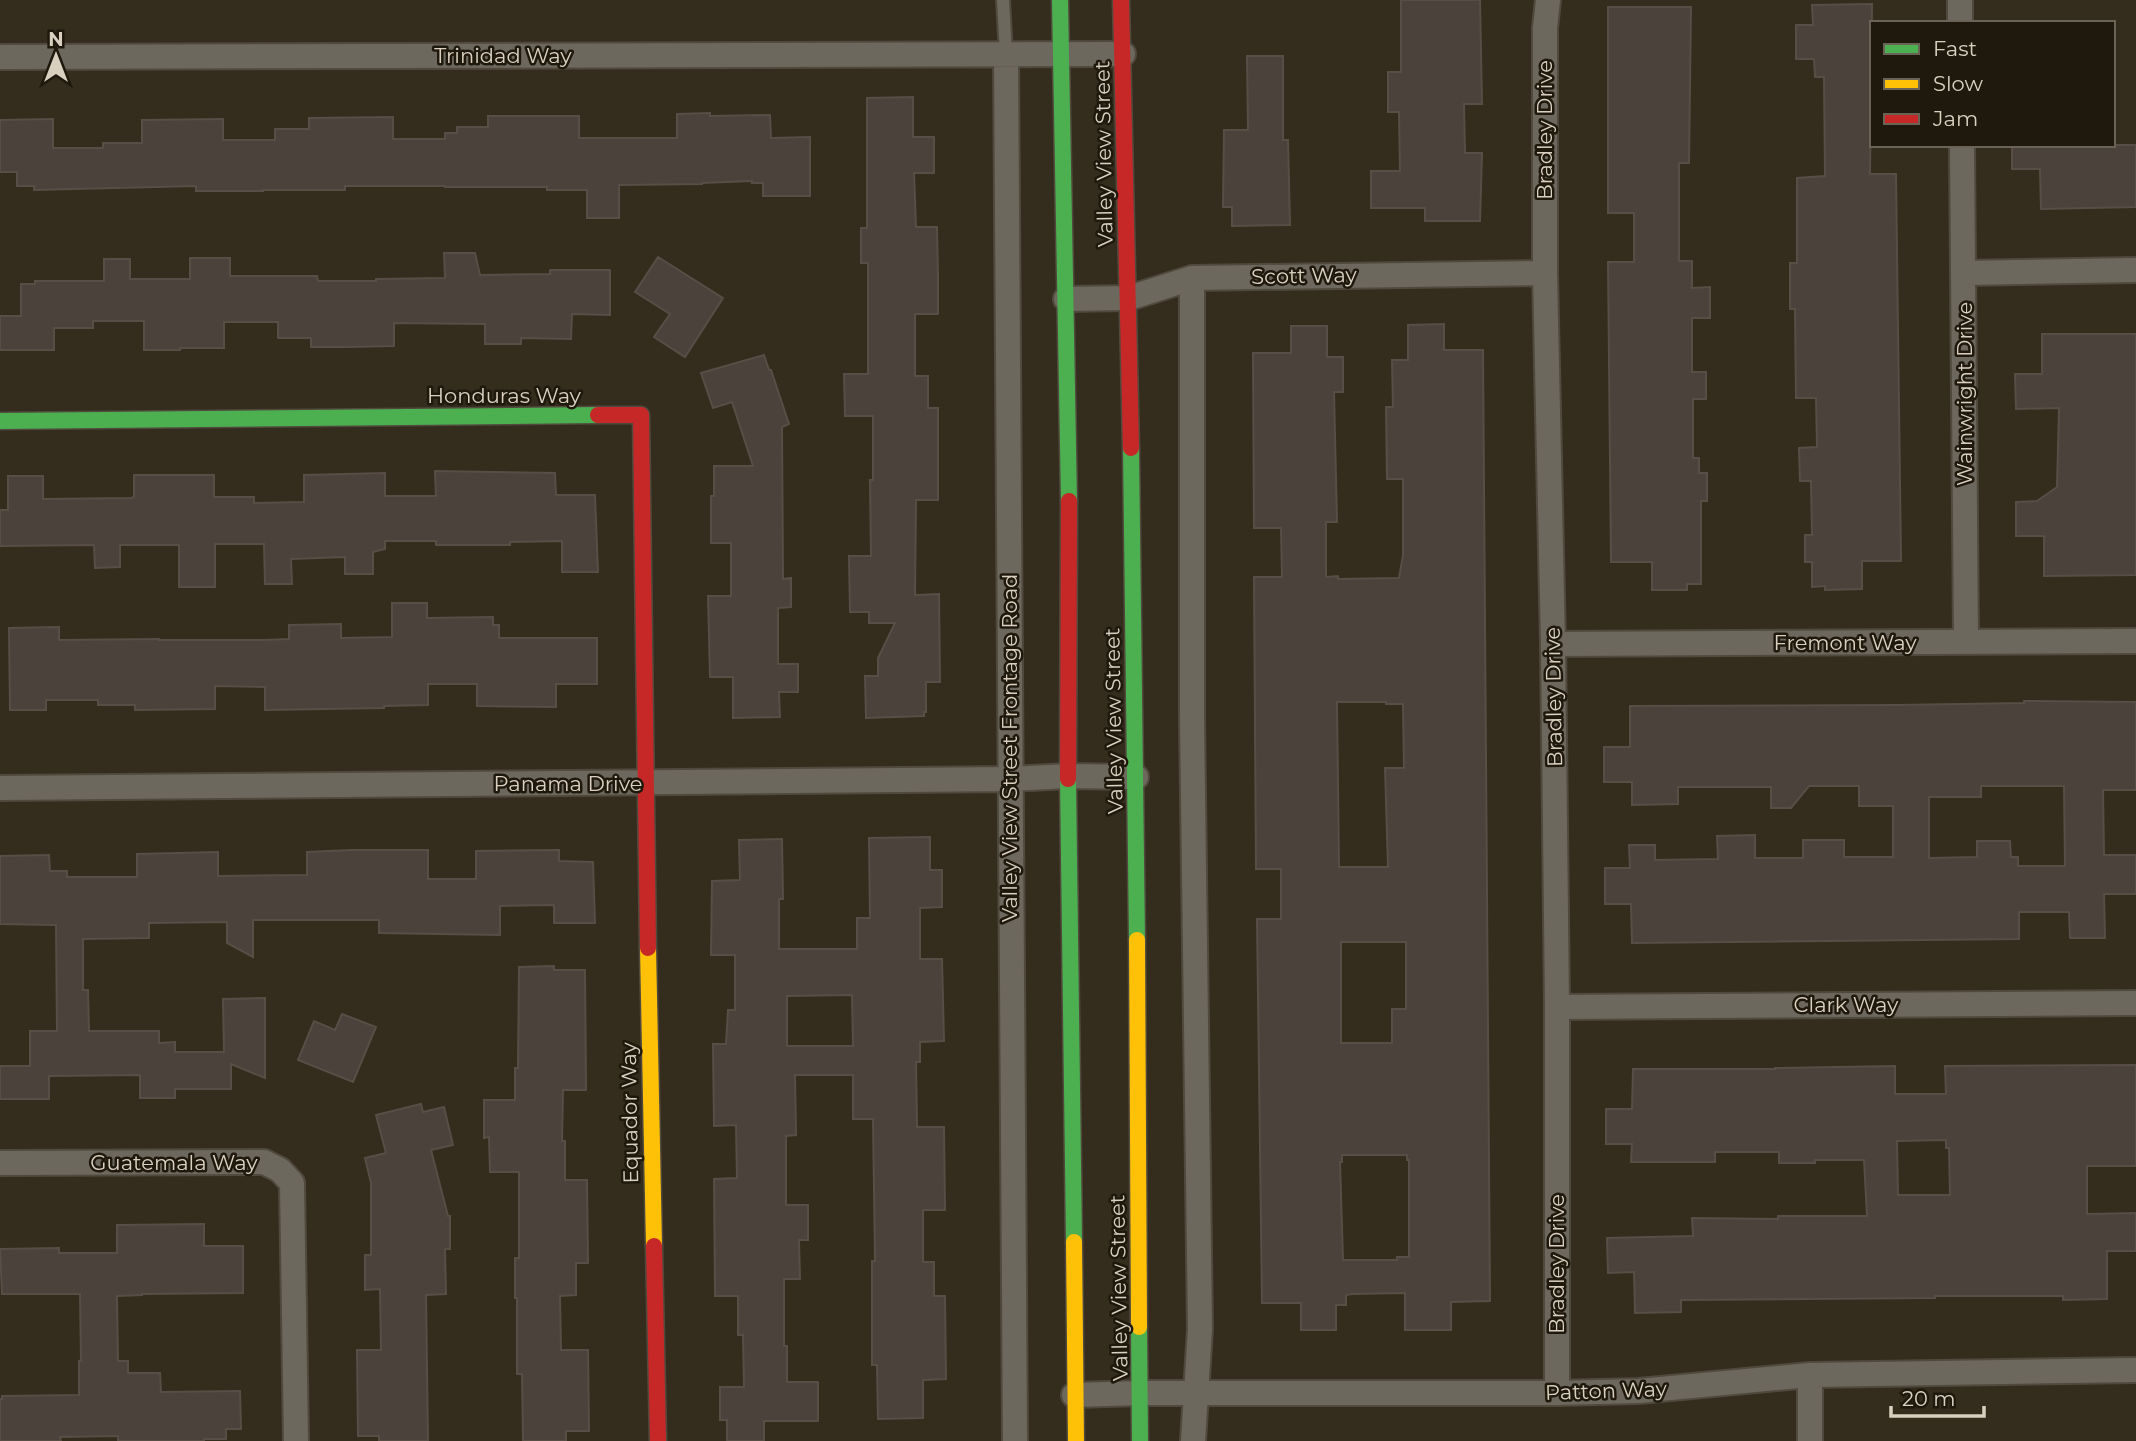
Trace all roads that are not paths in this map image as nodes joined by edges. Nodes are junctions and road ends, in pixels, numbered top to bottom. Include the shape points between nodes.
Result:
1 (1003, 0) edge
2 (1060, 0) edge
3 (1121, 0) edge
4 (1548, 0) edge
5 (1960, 0) edge
6 (1960, 21) edge
7 (1061, 53) junction
8 (1006, 54) junction
9 (1123, 54) junction
10 (0, 57) edge
11 (1962, 147) edge
12 (2136, 271) edge
13 (1545, 272) junction
14 (1964, 272) junction
15 (1192, 278) junction
16 (1129, 298) junction
17 (1066, 299) junction
18 (0, 421) edge
19 (2136, 641) edge
20 (1966, 642) junction
21 (1553, 644) junction
22 (1068, 776) junction
23 (1136, 777) junction
24 (1010, 779) junction
25 (645, 783) junction
26 (0, 788) edge
27 (2136, 1003) edge
28 (1557, 1007) junction
29 (0, 1163) edge
30 (2136, 1370) edge
31 (1810, 1375) junction
32 (1141, 1393) junction
33 (1197, 1393) junction
34 (1557, 1393) junction
35 (1074, 1395) junction
36 (296, 1441) edge
37 (657, 1441) edge
38 (1015, 1441) edge
39 (1076, 1441) edge
40 (1140, 1441) edge
41 (1193, 1441) edge
42 (1810, 1441) edge

1 - 8 lane
2 - 7 main road, Valley View Street
3 - 9 main road, Valley View Street
4 - 13 street, Bradley Drive
5 - 6 street
7 - 8 street, Trinidad Way
7 - 9 street, Trinidad Way
7 - 17 main road, Valley View Street
8 - 10 street, Trinidad Way
8 - 24 street, Valley View Street Frontage Road
9 - 16 main road, Valley View Street
11 - 14 street, Wainwright Drive
12 - 14 street
13 - 15 street, Scott Way
13 - 21 street, Bradley Drive
14 - 20 street, Wainwright Drive
15 - 16 street, Scott Way
15 - 33 street
16 - 17 street, Scott Way
16 - 23 main road, Valley View Street
17 - 22 main road, Valley View Street
18 - 25 main road, Honduras Way via 641,415
19 - 20 street, Fremont Way
20 - 21 street, Fremont Way
21 - 28 street, Bradley Drive
22 - 23 street, Panama Drive
22 - 24 street, Panama Drive
22 - 35 main road, Valley View Street
23 - 32 main road, Valley View Street
24 - 25 street, Panama Drive
24 - 38 street, Valley View Street Frontage Road
25 - 26 street, Panama Drive
25 - 37 main road, Equador Way
27 - 28 street, Clark Way
28 - 34 street, Bradley Drive
29 - 36 street, Guatemala Way via 264,1162 280,1170 292,1183
30 - 31 street, Patton Way
31 - 34 street, Patton Way via 1639,1391
31 - 42 street
32 - 33 street, Patton Way
32 - 35 street, Patton Way
32 - 40 main road, Valley View Street
33 - 34 street, Patton Way
33 - 41 street
35 - 39 main road, Valley View Street

